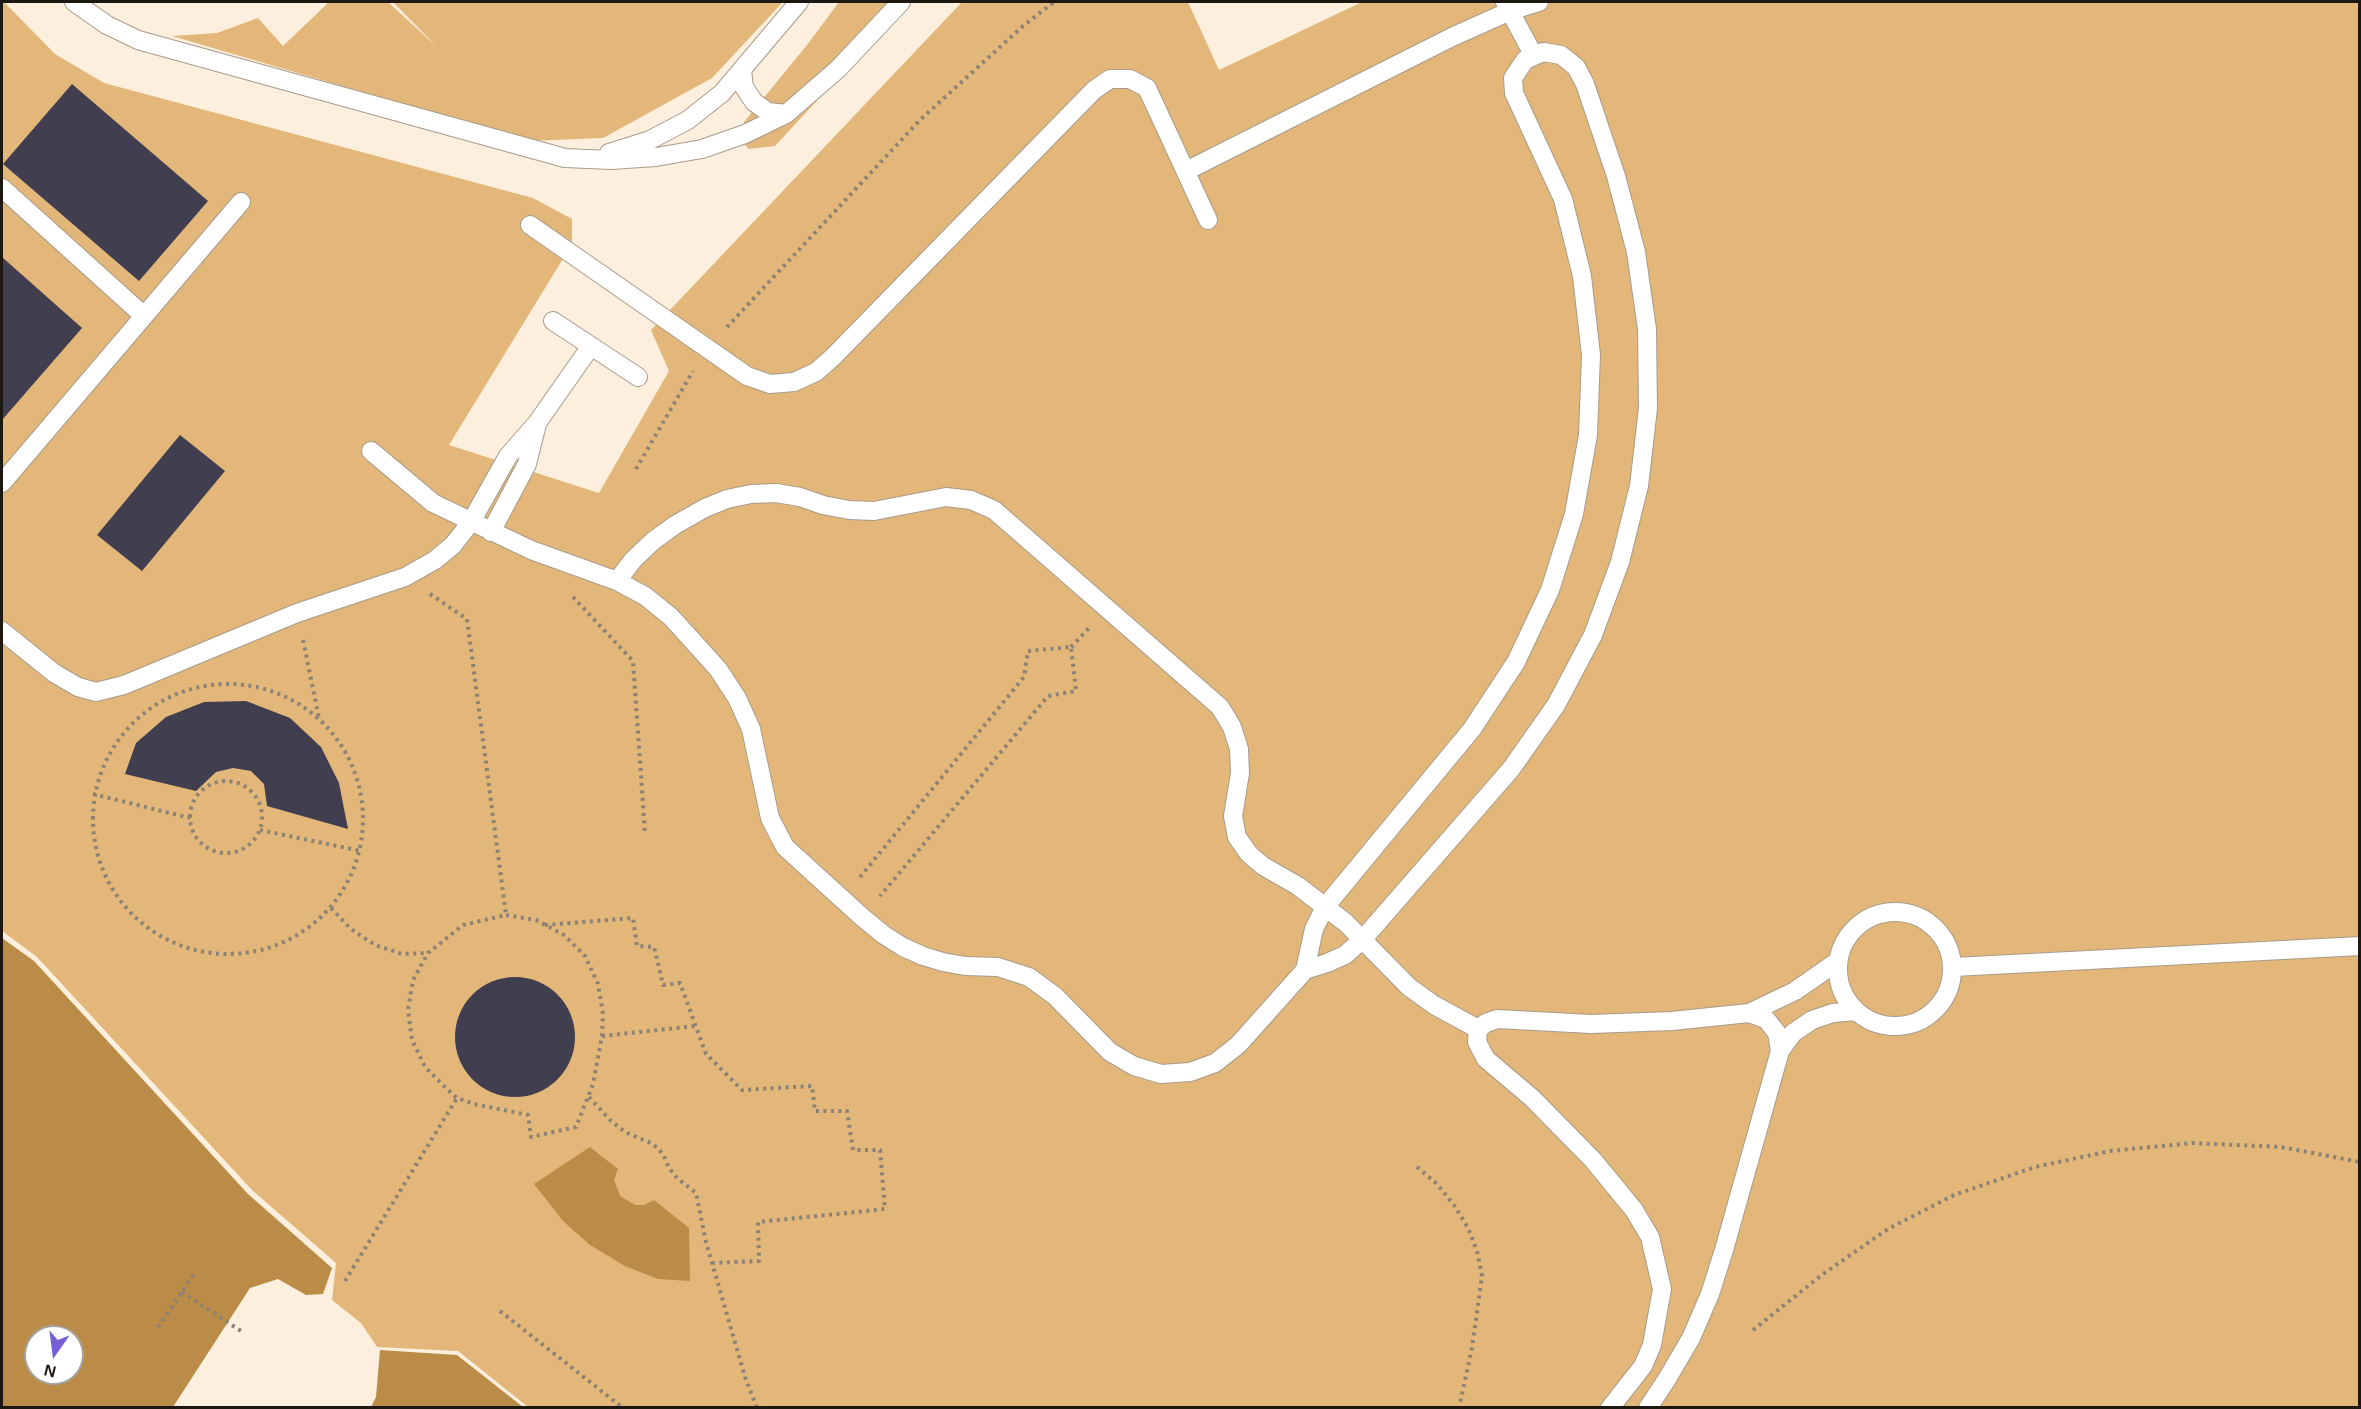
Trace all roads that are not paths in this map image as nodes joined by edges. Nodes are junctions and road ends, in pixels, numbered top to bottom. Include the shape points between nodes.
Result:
1 (74, 2) edge
2 (799, 2) edge
3 (901, 2) edge
4 (1539, 2) edge
5 (1507, 6) edge
6 (1534, 56) junction
7 (742, 70) junction
8 (786, 114) junction
9 (565, 158) junction
10 (1186, 171) junction
11 (2, 188) edge
12 (241, 202) dead end
13 (1209, 220) dead end
14 (530, 225) dead end
15 (144, 316) junction
16 (553, 321) dead end
17 (591, 346) junction
18 (638, 377) dead end
19 (537, 423) junction
20 (372, 451) dead end
21 (2, 483) edge
22 (471, 522) junction
23 (490, 532) junction
24 (617, 581) junction
25 (2, 631) edge
26 (1325, 907) junction
27 (1362, 939) junction
28 (2360, 946) edge
29 (1838, 961) junction
30 (1953, 967) junction
31 (1305, 970) junction
32 (1856, 1011) junction
33 (1749, 1013) junction
34 (1478, 1029) junction
35 (1780, 1051) junction
36 (1610, 1407) edge
37 (1648, 1407) edge

1 - 9 lane via 138,40
2 - 7 lane
3 - 8 lane via 838,69
4 - 5 lane
5 - 6 lane
5 - 10 lane via 1452,38
6 - 26 lane via 1525,60 1513,78 1514,93 1563,198 1582,276 1590,355 1588,435 1574,514 1550,590 1516,662 1472,729
6 - 27 lane via 1543,52 1562,55 1576,67 1585,84 1636,252 1647,330 1647,408 1639,486 1620,562 1593,635 1556,705 1511,770
7 - 8 lane via 744,87 754,102 768,112
7 - 9 lane via 722,93 688,120 650,140 609,153
8 - 9 lane via 702,149 611,160
10 - 13 lane
10 - 14 lane via 1147,88 1130,79 1110,79 1094,90 816,372 794,382 770,384 747,376
11 - 15 lane
12 - 15 lane
15 - 21 lane
16 - 17 lane
17 - 18 lane
17 - 19 lane
19 - 22 lane via 508,456
19 - 23 lane via 527,464
20 - 22 lane via 434,503
22 - 23 lane
22 - 25 lane via 435,560 405,577 297,613 124,685 96,692 54,673
23 - 24 lane
24 - 26 lane via 633,560 675,525 712,505 752,494 800,497 823,505 873,511 946,497 971,500 994,510 1220,707 1239,749 1240,773 1233,816 1237,837 1263,866
24 - 31 lane via 645,596 671,617 718,669 751,729 777,834 791,854 884,935 923,956 965,966 998,967 1029,977 1055,996 1110,1052 1134,1066 1161,1074 1190,1072 1215,1063 1238,1045
26 - 27 lane
26 - 31 lane via 1314,929
27 - 31 lane via 1345,955
27 - 34 lane via 1409,987
28 - 30 lane
29 - 30 lane via 1846,938 1862,921 1885,912 1910,913 1932,924 1947,943
29 - 32 lane via 1841,988
29 - 33 lane via 1795,991
30 - 32 lane via 1949,989 1937,1008 1919,1021 1897,1026 1875,1023
32 - 35 lane via 1812,1020 1793,1033
33 - 34 lane via 1672,1022 1591,1024 1497,1019
33 - 35 lane via 1766,1019 1772,1026
34 - 36 lane via 1477,1042 1486,1059 1532,1098 1593,1160 1634,1210 1650,1237 1662,1289 1652,1346 1643,1366
35 - 37 lane via 1710,1294 1690,1338

